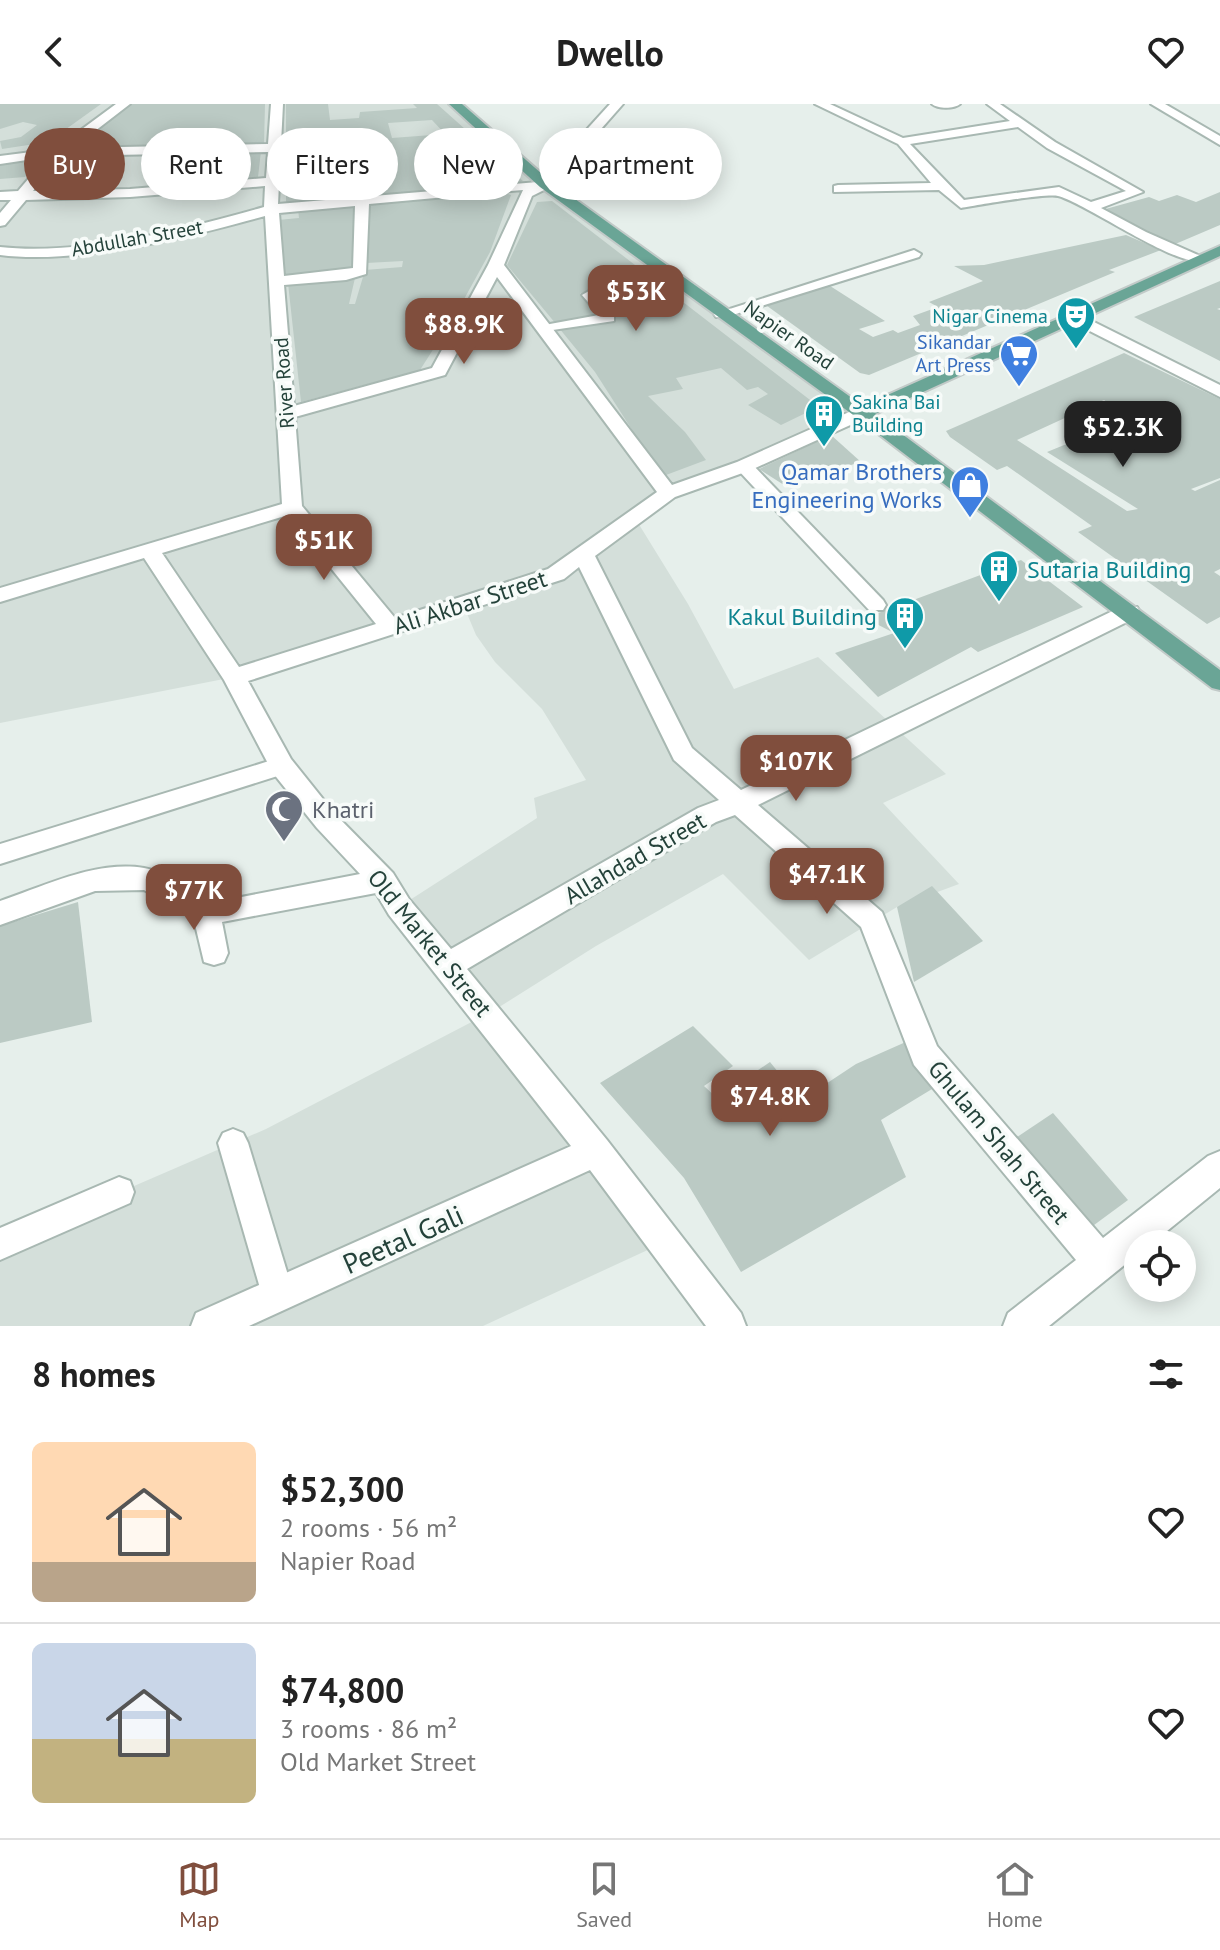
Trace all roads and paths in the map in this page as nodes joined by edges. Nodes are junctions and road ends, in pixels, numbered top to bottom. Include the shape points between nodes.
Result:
1 (124, 104) edge
2 (277, 104) edge
3 (455, 104) edge
4 (617, 104) edge
5 (821, 104) edge
6 (938, 104) edge
7 (954, 104) edge
8 (993, 104) edge
9 (1157, 104) edge
10 (1020, 123) junction
11 (92, 128) edge
12 (275, 128) edge
13 (595, 128) edge
14 (1220, 141) edge
15 (902, 142) junction
16 (267, 148) edge
17 (125, 151) edge
18 (24, 157) edge
19 (0, 160) edge
20 (539, 179) edge
21 (267, 182) edge
22 (539, 185) edge
23 (942, 186) junction
24 (539, 187) edge
25 (838, 189) dead end
26 (125, 193) edge
27 (0, 196) edge
28 (24, 196) joint
29 (272, 200) edge
30 (567, 200) edge
31 (362, 201) junction
32 (1090, 207) junction
33 (272, 209) junction
34 (0, 222) edge
35 (1220, 250) edge
36 (0, 251) edge
37 (914, 254) dead end
38 (1200, 259) junction
39 (496, 265) junction
40 (276, 281) junction
41 (589, 295) dead end
42 (721, 314) junction
43 (1074, 317) junction
44 (544, 329) junction
45 (1220, 392) edge
46 (862, 413) junction
47 (286, 414) junction
48 (744, 466) junction
49 (668, 493) junction
50 (292, 507) junction
51 (149, 550) junction
52 (584, 555) junction
53 (0, 595) edge
54 (876, 605) dead end
55 (1129, 612) junction
56 (391, 628) junction
57 (234, 677) junction
58 (1220, 682) edge
59 (282, 766) junction
60 (737, 804) junction
61 (0, 854) edge
62 (383, 881) junction
63 (206, 910) junction
64 (0, 913) edge
65 (214, 953) dead end
66 (449, 965) junction
67 (233, 1143) dead end
68 (596, 1151) junction
69 (1220, 1167) edge
70 (119, 1192) dead end
71 (0, 1244) edge
72 (1101, 1262) junction
73 (278, 1295) junction
74 (209, 1326) edge
75 (728, 1326) edge
76 (1021, 1326) edge

1 - 11 street
2 - 12 street, River Road
3 - 20 main road, Napier Road
4 - 13 street
5 - 15 lane
6 - 7 lane
8 - 10 lane
9 - 14 lane
10 - 15 lane
10 - 32 lane via 1137,192
15 - 23 lane
16 - 17 street
18 - 19 street
21 - 26 street
22 - 31 street, Abdullah Street
23 - 25 lane
23 - 32 lane via 961,204 1059,191
24 - 39 street via 526,194
27 - 28 street
28 - 34 street
29 - 33 street, River Road
30 - 42 main road, Napier Road
31 - 33 street, Abdullah Street
31 - 40 street via 361,271
32 - 38 lane
33 - 36 street, Abdullah Street via 83,250
33 - 40 street, River Road
35 - 38 main road
37 - 42 lane
38 - 43 main road
39 - 44 street
39 - 47 street via 439,371
40 - 47 street, River Road
41 - 44 lane via 609,318
42 - 46 main road, Napier Road
43 - 45 street
43 - 46 main road
44 - 49 street
46 - 48 street, Ali Akbar Street
46 - 55 main road, Napier Road
47 - 50 street, River Road
48 - 49 street, Ali Akbar Street
48 - 54 lane
49 - 52 street, Ali Akbar Street
50 - 51 street
50 - 56 street
51 - 53 street
51 - 57 street, Old Market Street
52 - 56 street, Ali Akbar Street via 556,574
52 - 60 street, Ghulam Shah Street via 683,754
55 - 58 main road, Napier Road
55 - 60 street, Allahdad Street
56 - 57 street, Ali Akbar Street
57 - 59 street, Old Market Street
59 - 61 lane
59 - 62 street, Old Market Street
60 - 66 street, Allahdad Street via 707,815
60 - 72 street, Ghulam Shah Street via 872,920 925,1055
62 - 63 street via 231,911
62 - 66 street, Old Market Street
63 - 64 street via 144,879 95,880
63 - 65 street
66 - 68 street, Old Market Street
67 - 73 lane
68 - 73 street, Peetal Gali
68 - 75 street, Old Market Street
69 - 72 street
70 - 71 lane
72 - 76 street
73 - 74 street, Peetal Gali

